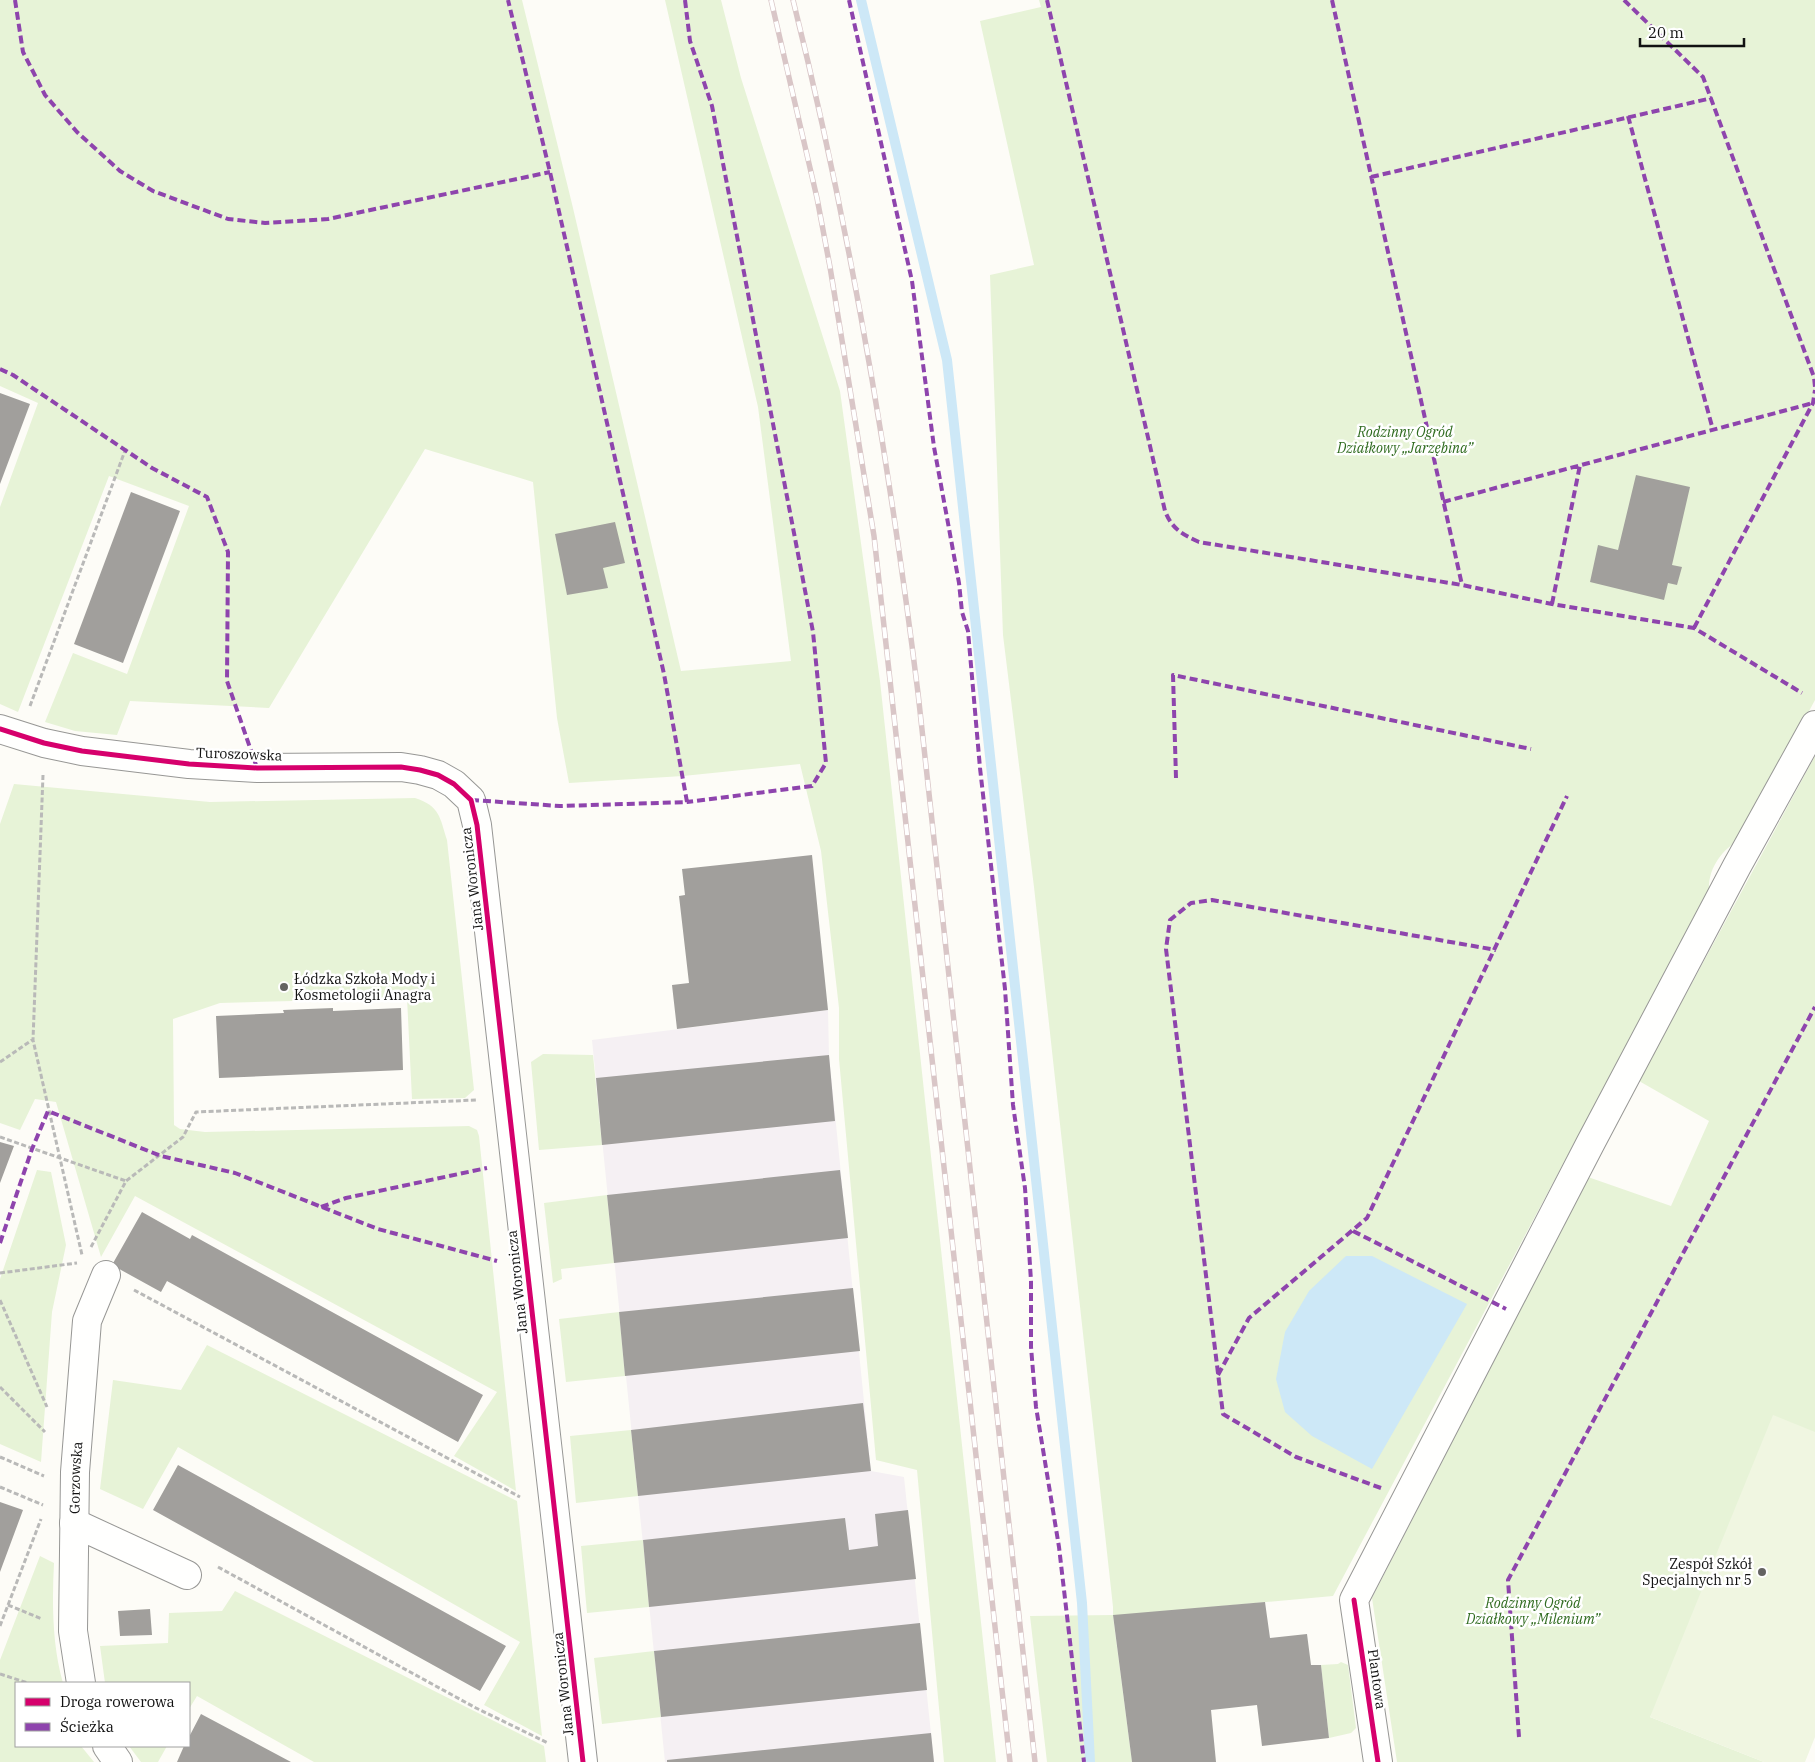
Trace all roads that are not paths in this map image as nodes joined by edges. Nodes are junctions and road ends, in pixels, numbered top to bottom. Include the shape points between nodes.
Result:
1 (1815, 725) edge
2 (21, 736) edge
3 (471, 800) joint
4 (95, 1269) road end
5 (74, 1522) junction
6 (186, 1575) dead end
7 (81, 1682) edge
8 (108, 1747) edge
9 (118, 1762) edge
10 (583, 1762) edge
11 (1378, 1762) edge

1 - 11 street, Plantowa via 1590,1144 1354,1600
2 - 3 street, Turoszowska via 82,752 219,766 402,767 438,775
3 - 10 street, Jana Woronicza via 478,835
4 - 5 street, Gorzowska via 86,1321
5 - 6 street
5 - 7 street, Gorzowska via 74,1631
8 - 9 street

